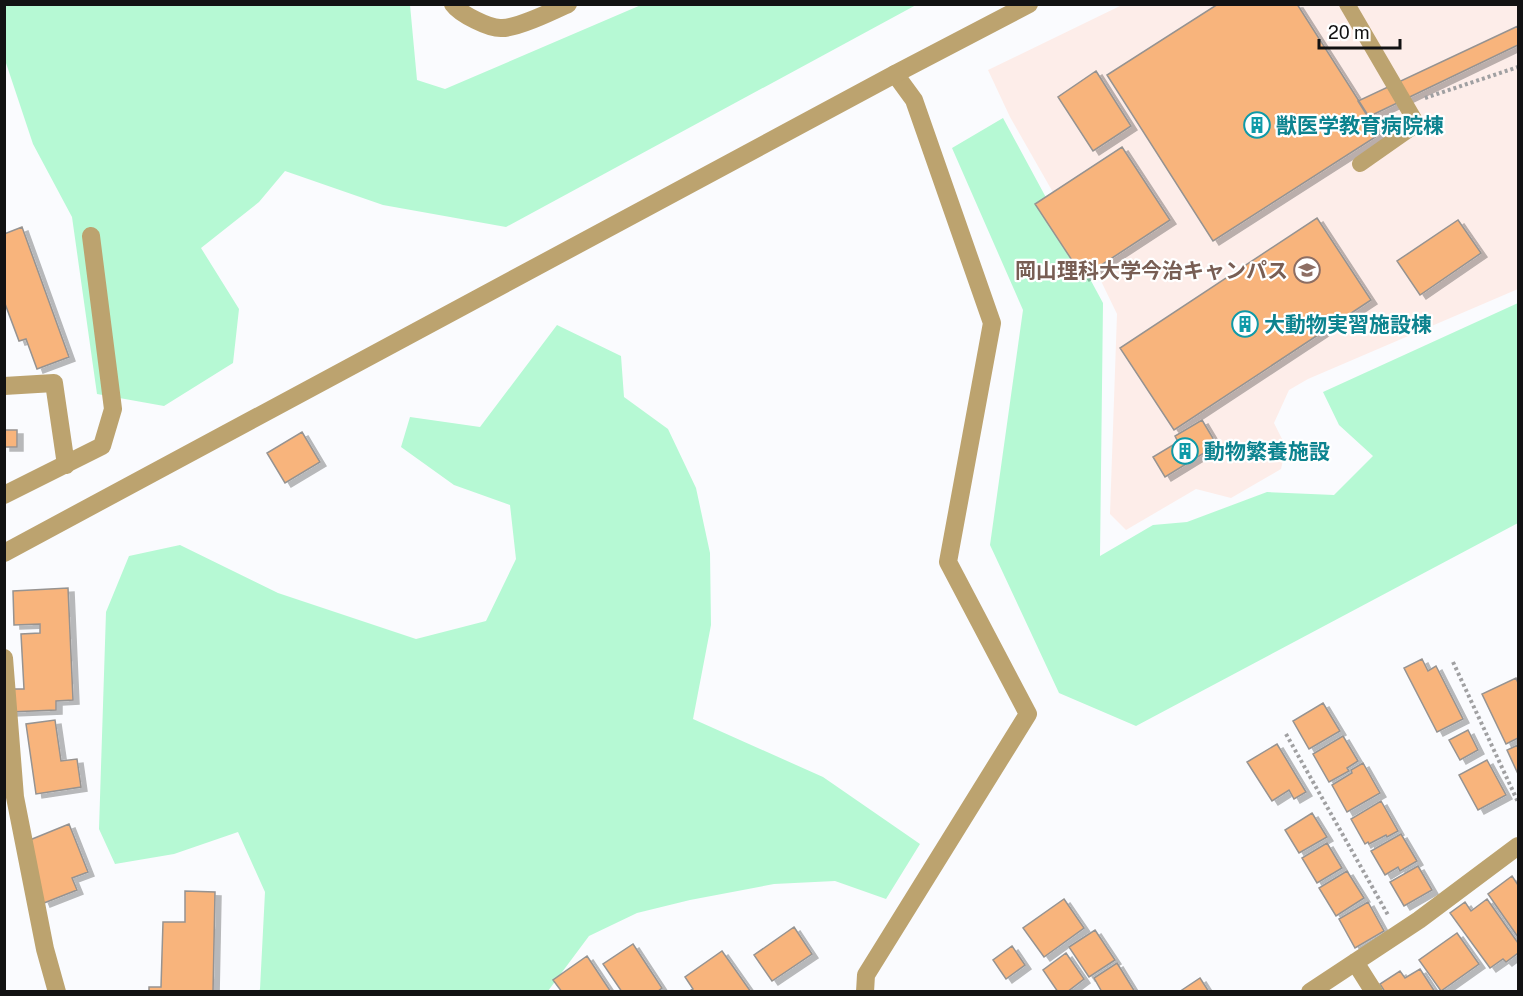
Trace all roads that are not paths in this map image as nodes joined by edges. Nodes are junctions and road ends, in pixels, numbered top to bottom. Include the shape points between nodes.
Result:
1 (453, 4) edge
2 (568, 4) edge
3 (1029, 4) edge
4 (1347, 4) edge
5 (895, 74) junction
6 (1360, 164) dead end
7 (91, 236) dead end
8 (4, 386) edge
9 (66, 465) junction
10 (4, 495) edge
11 (4, 553) edge
12 (4, 658) edge
13 (1518, 846) edge
14 (1355, 962) junction
15 (57, 992) edge
16 (865, 992) edge
17 (1310, 992) edge
18 (1374, 992) edge

1 - 2 street via 476,21 502,29
3 - 5 street
4 - 6 lane via 1417,124
5 - 11 street
5 - 16 street via 914,100 992,323 948,562 1028,714 867,975
7 - 9 street via 114,409 102,446
8 - 9 street via 54,383
9 - 10 street
12 - 15 street via 15,797
13 - 14 street
14 - 17 street
14 - 18 street

